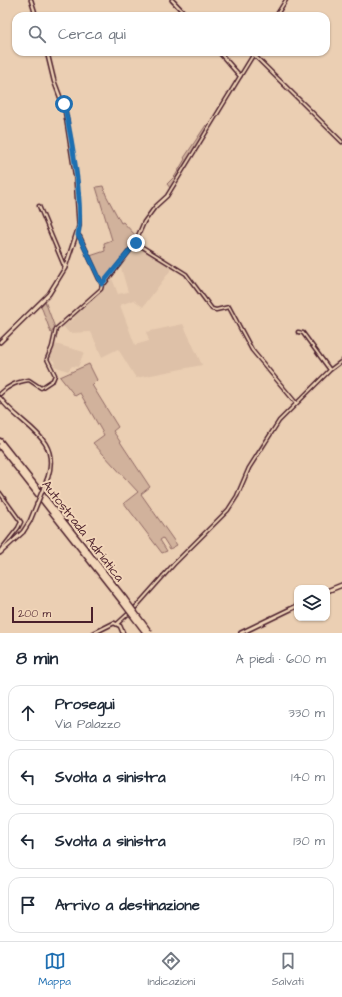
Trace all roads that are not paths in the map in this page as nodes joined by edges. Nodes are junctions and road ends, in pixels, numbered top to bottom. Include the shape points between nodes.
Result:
1 (31, 0) edge
2 (172, 0) edge
3 (286, 0) edge
4 (35, 12) edge
5 (183, 12) edge
6 (278, 12) edge
7 (48, 56) edge
8 (222, 56) edge
9 (252, 56) edge
10 (257, 56) edge
11 (240, 76) junction
12 (342, 142) edge
13 (39, 206) dead end
14 (78, 235) junction
15 (136, 243) junction
16 (65, 268) junction
17 (102, 284) junction
18 (298, 332) dead end
19 (0, 342) edge
20 (342, 361) edge
21 (330, 370) junction
22 (0, 394) edge
23 (0, 399) edge
24 (296, 403) junction
25 (0, 440) edge
26 (0, 446) edge
27 (0, 493) edge
28 (0, 552) edge
29 (342, 584) edge
30 (330, 590) edge
31 (122, 599) junction
32 (294, 607) edge
33 (117, 624) junction
34 (94, 633) edge
35 (124, 633) edge
36 (146, 633) edge
37 (150, 633) edge
38 (241, 633) edge

1 - 4 street
2 - 5 street
3 - 6 street
7 - 14 street via 66,116 76,180 80,226
8 - 11 street
9 - 11 street
10 - 12 street
11 - 15 street via 167,196 144,222
13 - 16 street
14 - 16 street
14 - 17 street
15 - 17 street
15 - 24 street via 186,274 212,309 229,307 252,350
16 - 19 street via 49,294
17 - 22 street via 101,289 56,329 47,358 55,375 53,380 41,388 29,380 12,384
18 - 21 street via 303,333
20 - 21 street
21 - 24 street
23 - 28 street, bridge via 46,443 51,456 48,477 30,521 23,532
24 - 33 street via 276,426 249,468 228,510
25 - 31 highway, Autostrada Adriatica
26 - 31 highway, Autostrada Adriatica
27 - 28 street via 21,522
29 - 30 main road
31 - 36 highway, Autostrada Adriatica, bridge
31 - 37 highway, Autostrada Adriatica, bridge
32 - 38 main road
33 - 34 street via 108,625
33 - 35 street

